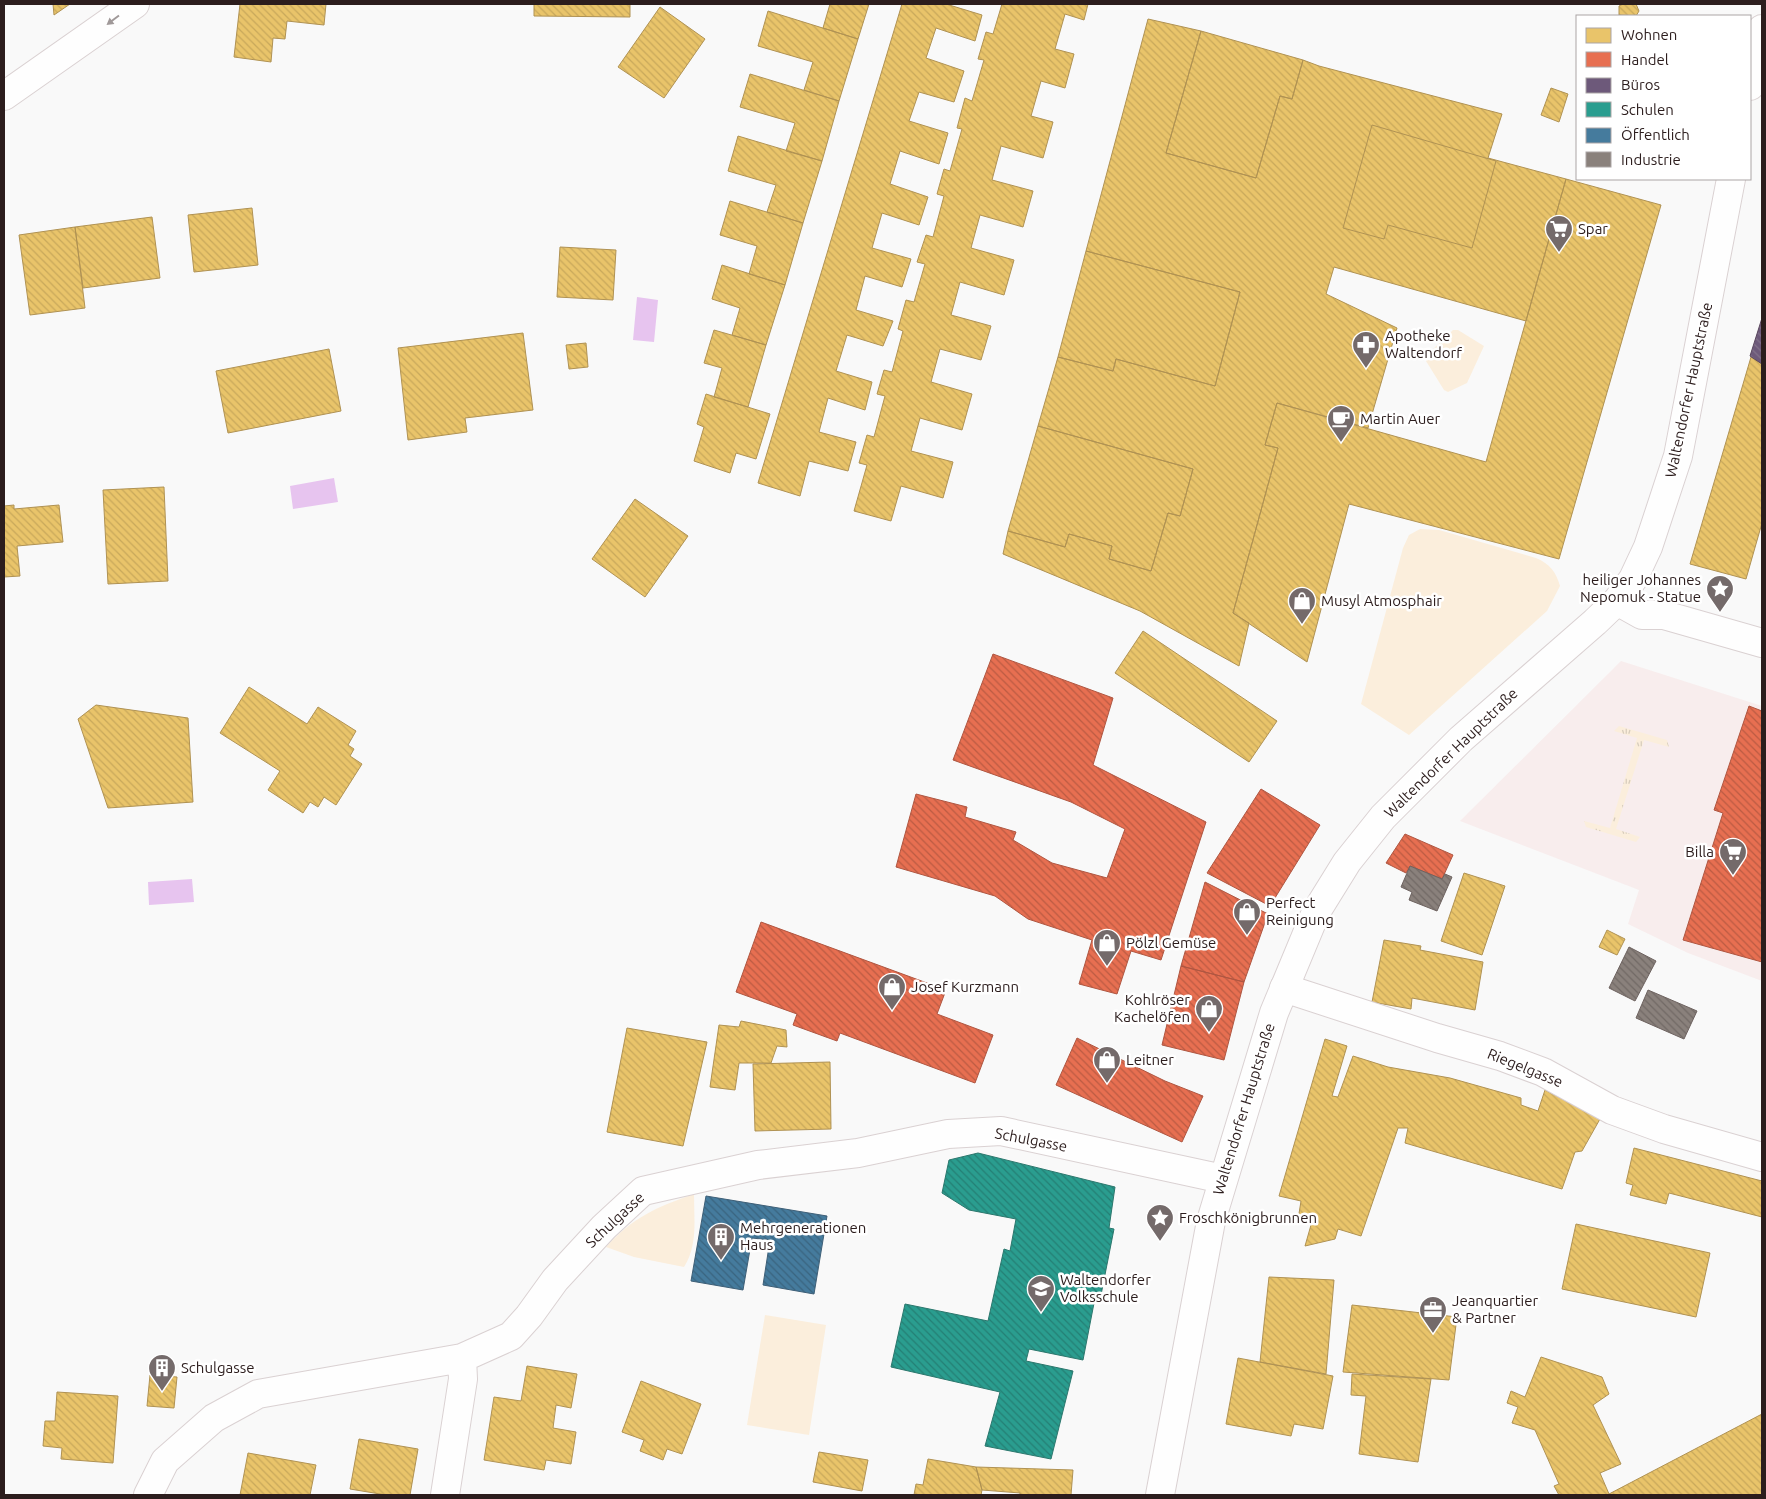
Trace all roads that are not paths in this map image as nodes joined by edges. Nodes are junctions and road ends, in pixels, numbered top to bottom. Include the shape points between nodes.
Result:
1 (135, 4) edge
2 (1762, 29) edge
3 (1751, 81) edge
4 (4, 96) edge
5 (1731, 180) edge
6 (1617, 601) junction
7 (1762, 643) edge
8 (1284, 988) junction
9 (1762, 1157) edge
10 (1223, 1179) junction
11 (462, 1358) junction
12 (148, 1495) edge
13 (445, 1495) edge
14 (1160, 1495) edge

1 -> 4 street
2 - 3 street
5 - 6 street, Waltendorfer Hauptstraße via 1678,456 1648,547 1633,579
6 - 7 street via 1642,614 1664,615
6 - 8 street, Waltendorfer Hauptstraße via 1461,739 1383,817 1347,862 1316,912
8 - 9 street, Riegelgasse via 1500,1056 1543,1072 1612,1110 1664,1129
8 - 10 street, Waltendorfer Hauptstraße
10 - 11 street, Schulgasse via 1001,1131 948,1134 858,1153 758,1165 643,1191 555,1280 511,1336
10 - 14 street, Waltendorfer Hauptstraße via 1205,1243
11 - 12 street, Schulgasse via 258,1394 214,1418 165,1461
11 - 13 street via 463,1379

